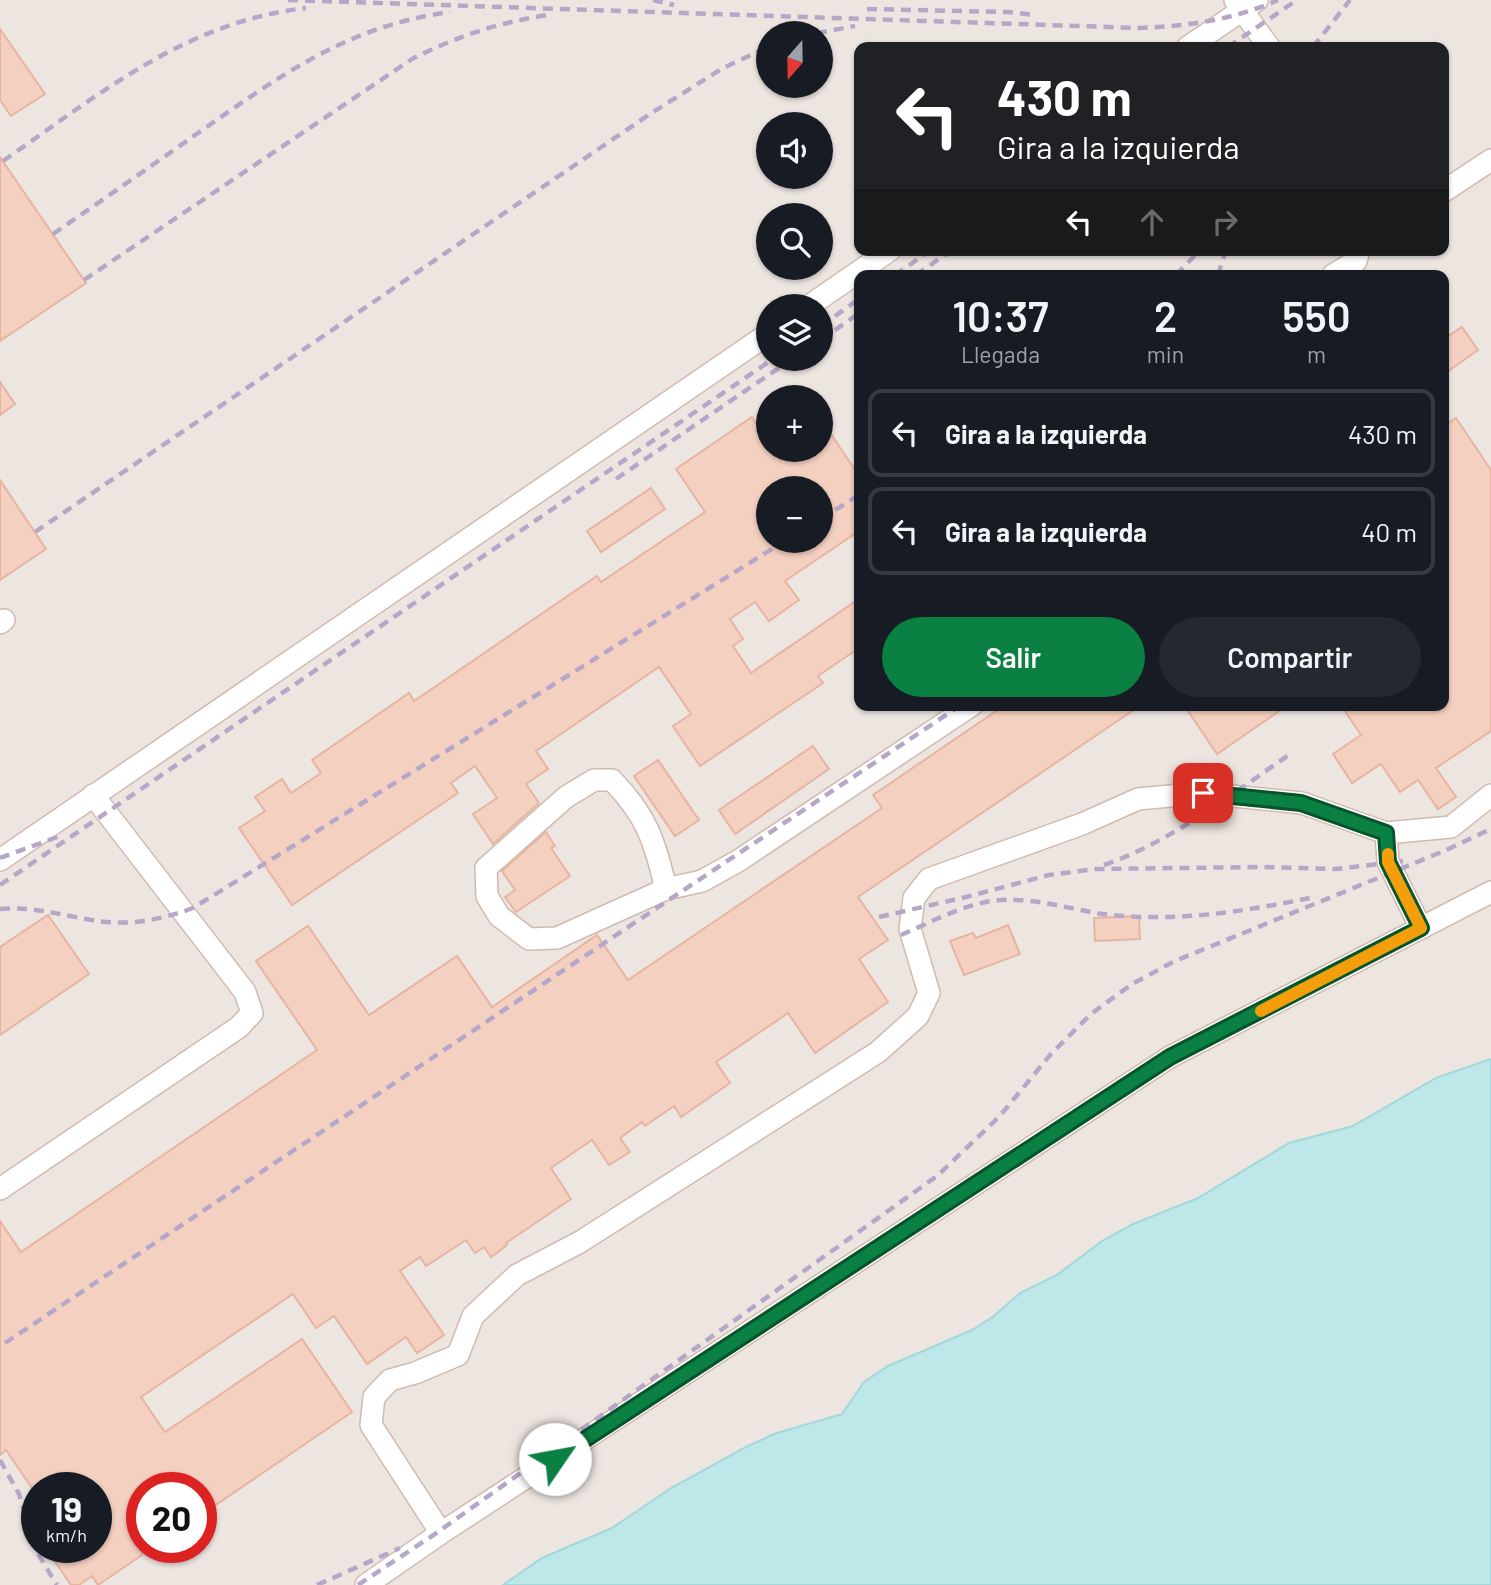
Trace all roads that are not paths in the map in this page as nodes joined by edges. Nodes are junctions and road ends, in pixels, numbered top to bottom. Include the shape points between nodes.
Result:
1 (1245, 3) edge
2 (1194, 42) edge
3 (1266, 42) edge
4 (1491, 160) edge
5 (1449, 188) edge
6 (882, 256) edge
7 (861, 270) edge
8 (854, 275) edge
9 (826, 294) edge
10 (756, 342) edge
11 (963, 711) edge
12 (93, 795) junction
13 (1491, 795) edge
14 (1386, 833) junction
15 (0, 860) edge
16 (666, 889) junction
17 (1491, 892) edge
18 (1421, 928) junction
19 (0, 1189) edge
20 (442, 1533) junction
21 (366, 1585) edge

1 - 2 lane
1 - 3 lane
4 - 5 lane
6 - 7 lane
8 - 9 lane
10 - 12 lane
11 - 16 lane via 738,861 702,881
12 - 15 lane
12 - 19 lane via 246,992 252,1013 239,1027
13 - 14 lane via 1451,827
14 - 18 lane via 1388,862
14 - 20 lane via 1301,803 1203,793 1138,799 929,879 914,898 911,929 929,993 918,1016 878,1052 580,1242 517,1275 473,1316 458,1355 390,1380 374,1397 371,1425
16 - 16 lane via 656,844 632,801 612,780 594,780 566,797 486,868 487,897 499,916 529,939 557,938
17 - 18 lane
18 - 20 lane via 1170,1057
20 - 21 lane

